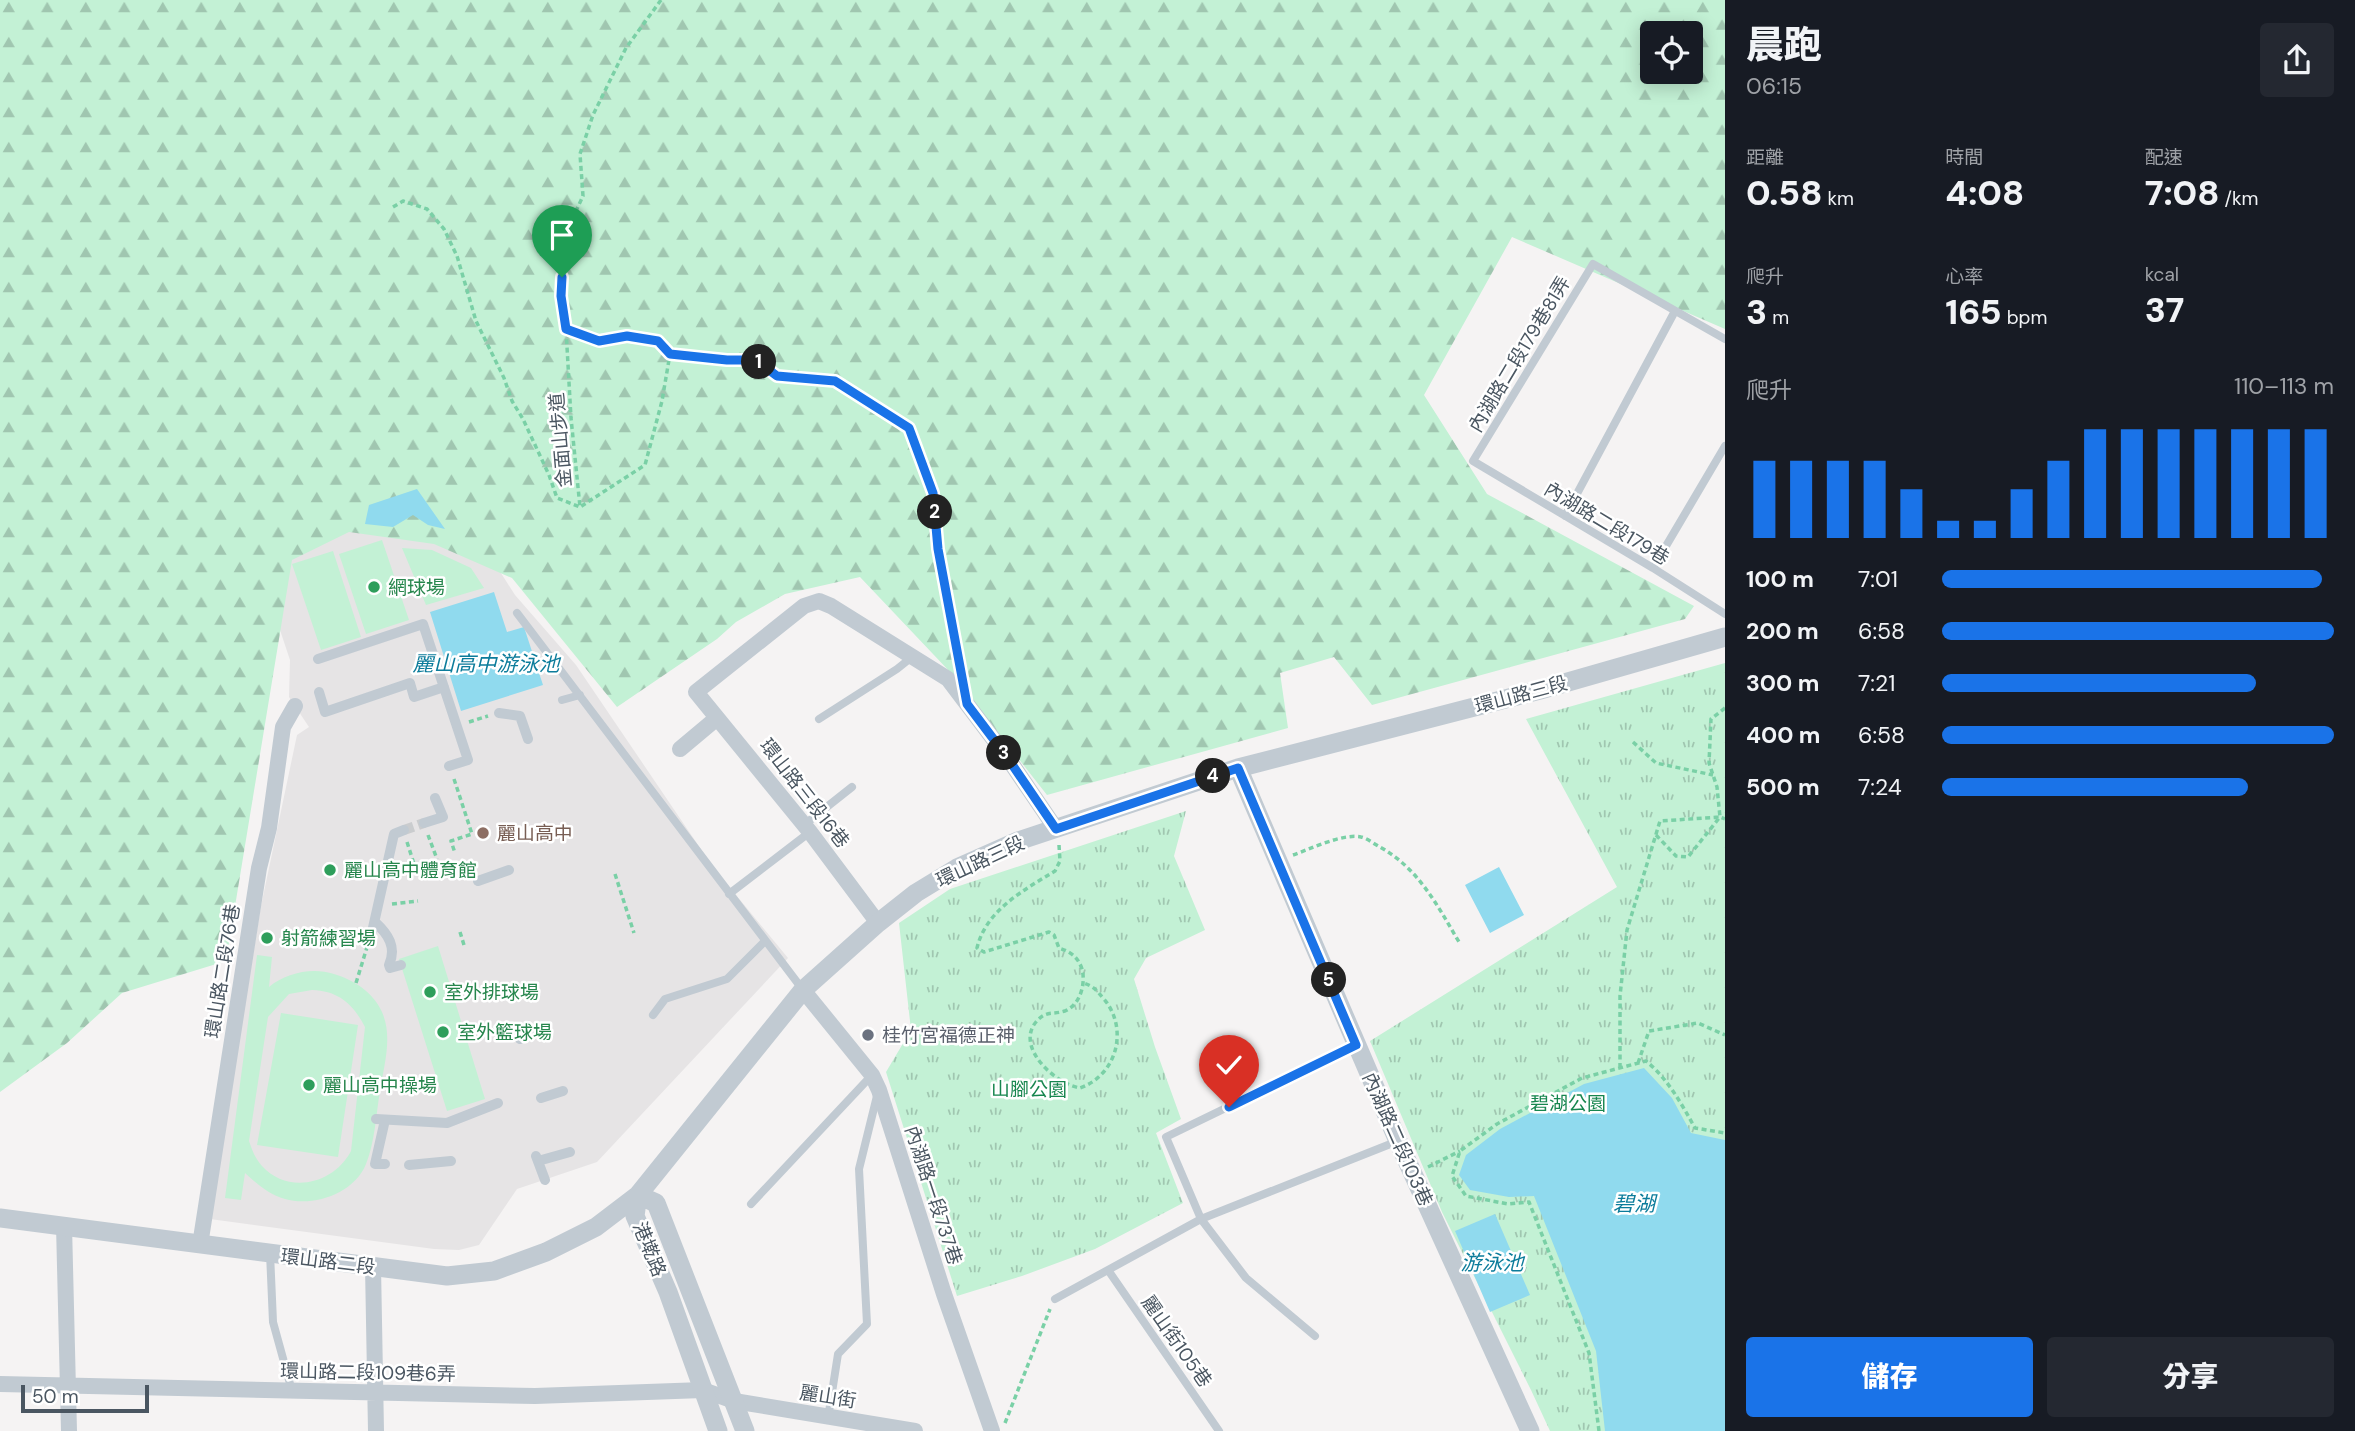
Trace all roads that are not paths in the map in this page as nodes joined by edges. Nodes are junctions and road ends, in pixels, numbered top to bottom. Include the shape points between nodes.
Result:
1 (1675, 311) junction
2 (1725, 339) edge
3 (1725, 446) edge
4 (1473, 460) joint
5 (1565, 516) junction
6 (1653, 568) junction
7 (517, 613) dead end
8 (1725, 614) edge
9 (1725, 637) edge
10 (912, 657) junction
11 (318, 659) dead end
12 (444, 687) junction
13 (318, 692) dead end
14 (580, 695) junction
15 (562, 700) dead end
16 (295, 706) dead end
17 (499, 713) road end
18 (717, 718) junction
19 (819, 719) dead end
20 (528, 739) dead end
21 (680, 749) dead end
22 (450, 766) road end
23 (1238, 768) junction
24 (852, 787) dead end
25 (435, 798) dead end
26 (424, 823) tunnel mouth
27 (807, 829) junction
28 (1056, 829) junction
29 (404, 830) tunnel mouth
30 (509, 870) dead end
31 (478, 881) dead end
32 (729, 894) junction
33 (878, 923) junction
34 (765, 942) junction
35 (401, 965) dead end
36 (803, 990) junction
37 (653, 1015) dead end
38 (543, 1031) dead end
39 (520, 1039) dead end
40 (1356, 1045) junction
41 (875, 1082) junction
42 (563, 1091) dead end
43 (541, 1098) dead end
44 (498, 1103) dead end
45 (1398, 1141) junction
46 (570, 1152) dead end
47 (451, 1161) dead end
48 (385, 1164) dead end
49 (409, 1165) dead end
50 (545, 1180) dead end
51 (638, 1195) junction
52 (751, 1204) dead end
53 (0, 1218) edge
54 (1201, 1219) junction
55 (64, 1225) junction
56 (200, 1245) junction
57 (270, 1253) junction
58 (373, 1266) junction
59 (1108, 1270) junction
60 (1055, 1299) road end
61 (1315, 1336) dead end
62 (0, 1384) edge
63 (68, 1387) junction
64 (703, 1390) junction
65 (292, 1392) junction
66 (375, 1394) junction
67 (734, 1401) junction
68 (828, 1418) junction
69 (69, 1431) edge
70 (376, 1431) edge
71 (718, 1431) edge
72 (746, 1431) edge
73 (915, 1431) edge
74 (992, 1431) edge
75 (1219, 1431) edge
76 (1530, 1431) edge

1 - 2 lane
1 - 4 lane, 內湖路二段179巷81弄 via 1593,264
1 - 5 lane
3 - 6 lane
4 - 5 lane, 內湖路二段179巷
5 - 6 lane, 內湖路二段179巷
6 - 8 lane, 內湖路二段179巷
7 - 14 lane
9 - 23 street, 環山路三段
10 - 18 street, 環山路三段16巷 via 819,601 788,617 696,692
10 - 19 lane
10 - 28 street via 948,679
11 - 12 street via 423,624
12 - 13 street via 414,696 410,683 325,712
12 - 22 street via 468,760
14 - 15 lane
14 - 32 lane
16 - 56 street, 環山路二段76巷 via 284,727
17 - 20 street via 520,716
18 - 21 street
18 - 27 street, 環山路三段16巷
23 - 28 street, 環山路三段
23 - 40 street, 內湖路二段103巷
24 - 27 lane
25 - 26 street via 443,817
27 - 32 lane
27 - 33 street, 環山路三段16巷
28 - 33 street, 環山路三段 via 957,868
29 - 35 street via 394,834 374,927 388,934 393,957 390,968
30 - 31 street
32 - 34 lane
33 - 36 street, 環山路三段
34 - 36 lane
34 - 37 lane via 727,979 665,999
36 - 41 street, 內湖路一段737巷
36 - 51 street, 環山路三段
38 - 39 street
40 - 45 street, 內湖路二段103巷
40 - 54 lane via 1166,1138
41 - 52 lane
41 - 68 lane via 859,1170 867,1324 838,1354
41 - 74 street, 內湖路一段737巷
42 - 43 street
44 - 48 street via 447,1124 380,1120 375,1164
45 - 54 lane
45 - 76 street, 內湖路二段103巷
46 - 50 street via 537,1158
47 - 49 street
51 - 58 street, 環山路二段 via 596,1227 494,1271 447,1276
51 - 64 street, 港墘路 via 635,1216
51 - 67 street, 港墘路 via 656,1203
53 - 55 street, 環山路二段
54 - 59 lane
54 - 61 lane via 1245,1278
55 - 56 street, 環山路二段
55 - 63 street
56 - 57 street, 環山路二段
57 - 58 street, 環山路二段
57 - 65 lane via 273,1322
58 - 66 street
59 - 60 lane
59 - 75 lane, 麗山街105巷
62 - 63 street, 環山路二段109巷6弄
63 - 65 street, 環山路二段109巷6弄
63 - 69 street
64 - 66 street, 環山路二段109巷6弄 via 536,1396
64 - 67 street, 環山路二段109巷6弄
64 - 71 street, 港墘路
65 - 66 street, 環山路二段109巷6弄
66 - 70 street
67 - 68 street, 麗山街
67 - 72 street, 港墘路
68 - 73 street, 麗山街

